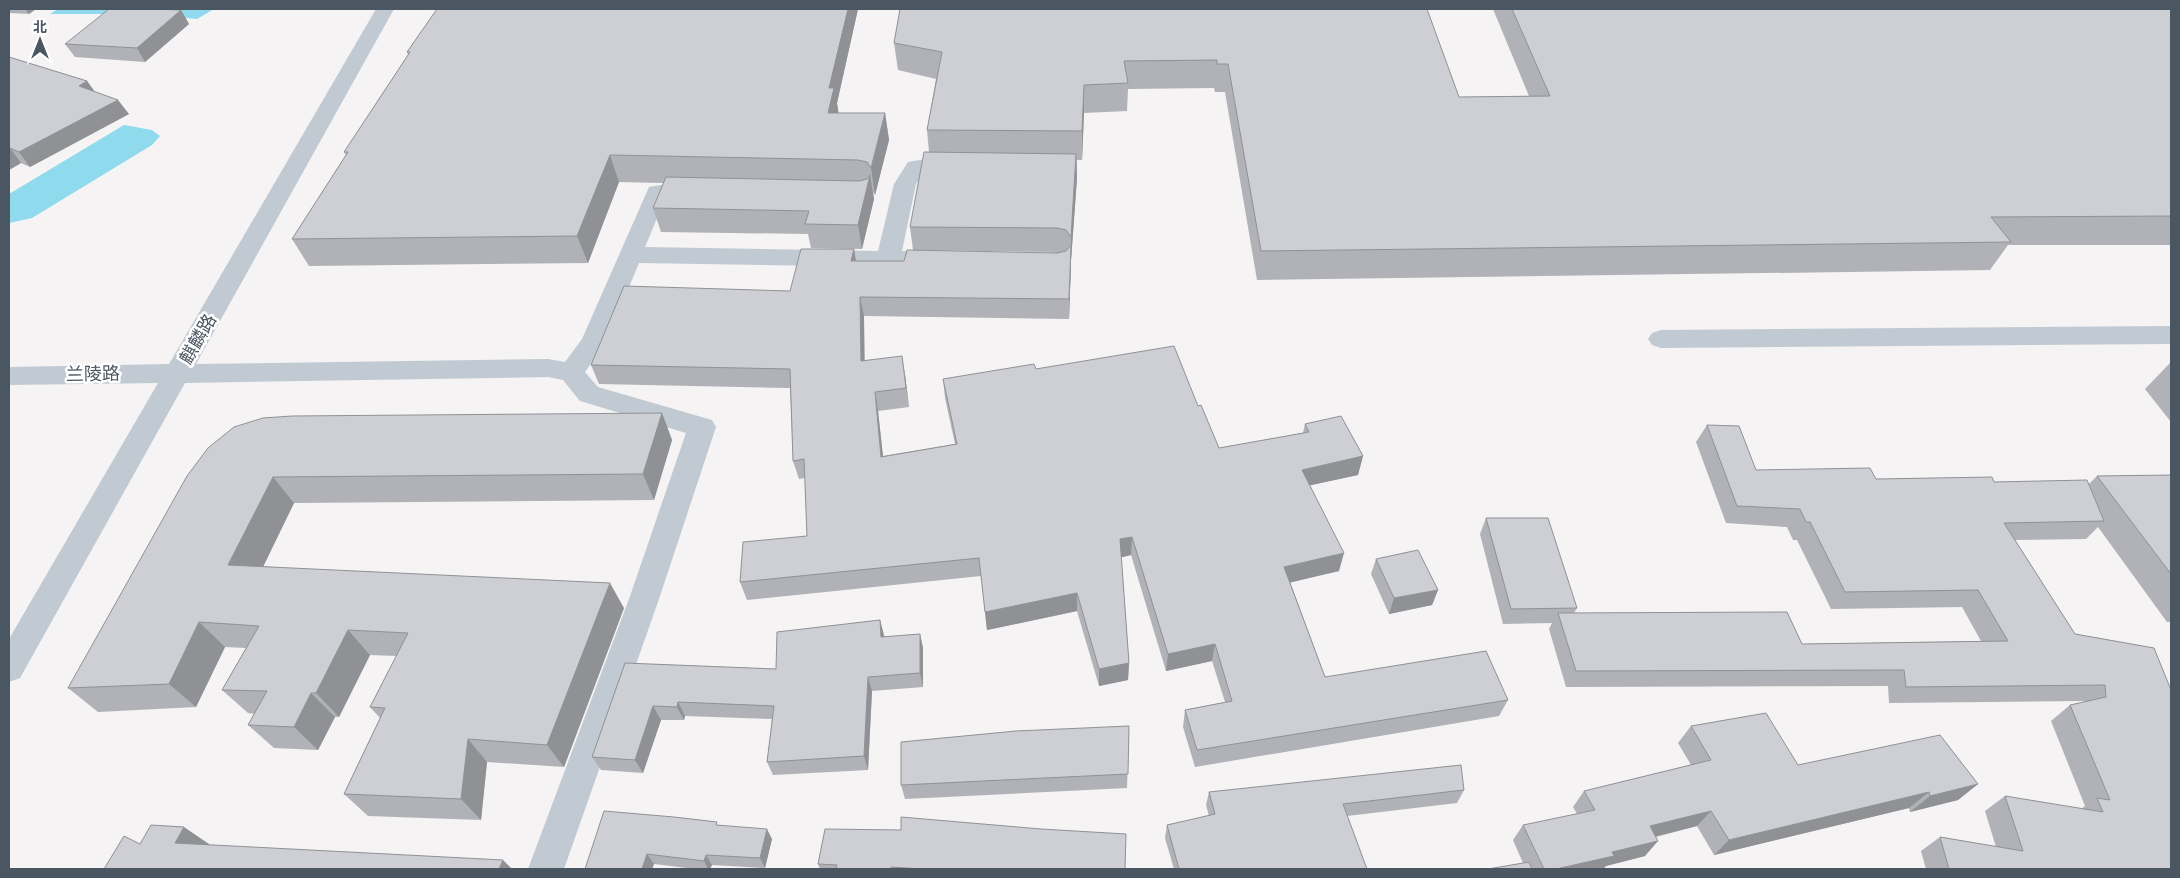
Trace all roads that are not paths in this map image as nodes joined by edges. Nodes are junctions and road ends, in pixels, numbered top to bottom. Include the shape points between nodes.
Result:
1 (385, 9) edge
2 (982, 168) edge
3 (716, 193) edge
4 (630, 255) junction
5 (888, 259) junction
6 (968, 260) edge
7 (2171, 335) edge
8 (1661, 339) dead end
9 (571, 372) junction
10 (178, 373) junction
11 (9, 376) edge
12 (9, 668) edge
13 (546, 869) edge

1 - 10 street, 麒麟路
2 - 5 street via 916,166 905,184
3 - 4 street via 657,192
4 - 5 street
4 - 9 street via 592,342
5 - 6 street
7 - 8 street
9 - 10 street, 兰陵路 via 548,368
9 - 13 street via 589,394 702,427 644,599
10 - 11 street, 兰陵路
10 - 12 street, 麒麟路

